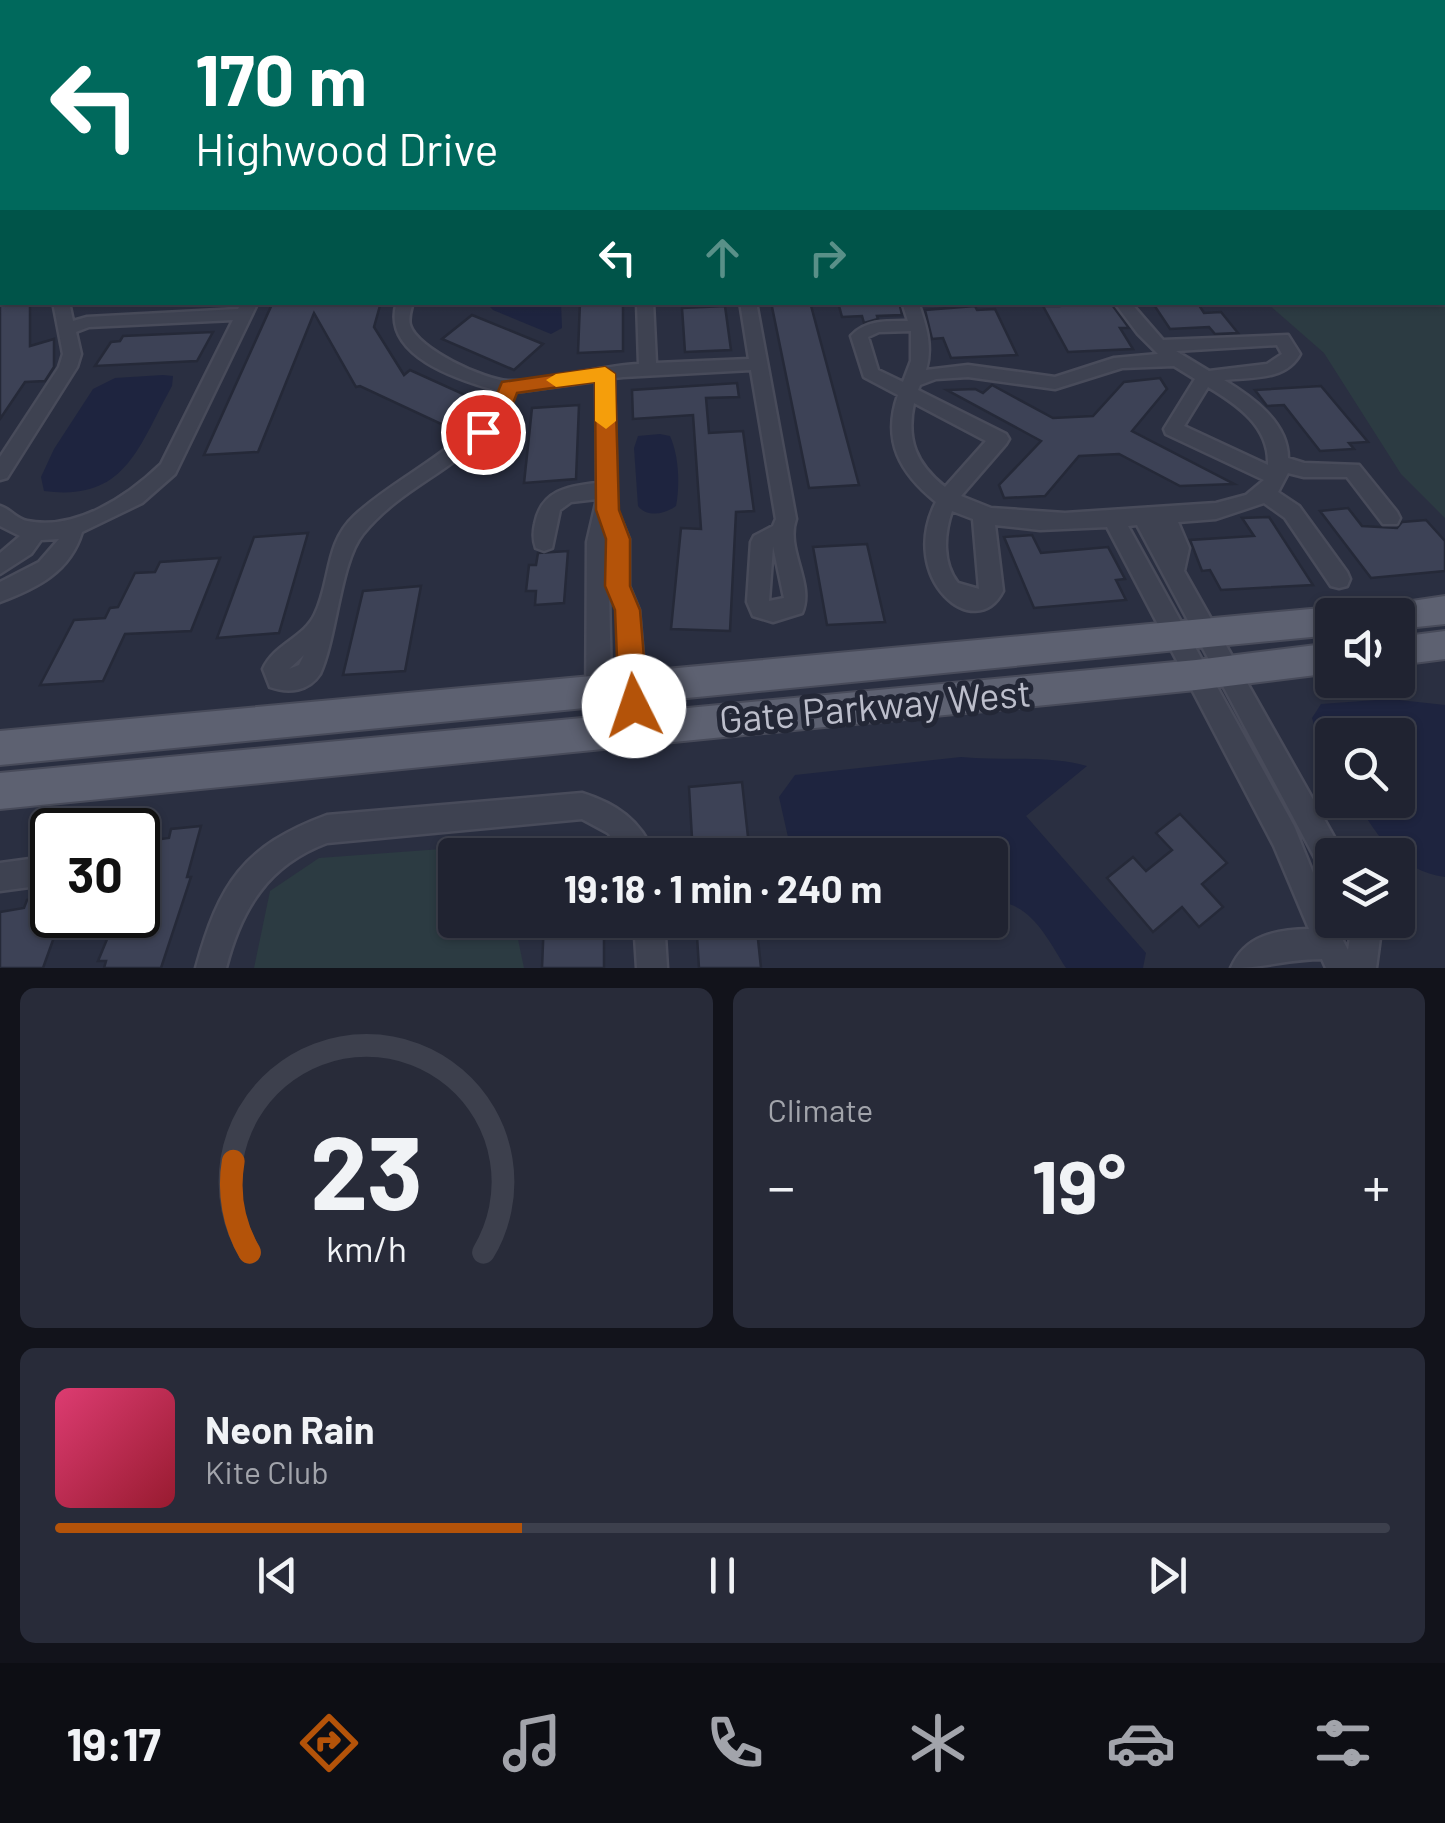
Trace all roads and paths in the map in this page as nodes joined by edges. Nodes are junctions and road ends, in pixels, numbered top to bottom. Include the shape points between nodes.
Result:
1 (61, 305) edge
2 (403, 305) edge
3 (645, 305) edge
4 (749, 305) edge
5 (911, 305) edge
6 (1125, 305) edge
7 (247, 308) edge
8 (918, 326) junction
9 (66, 329) junction
10 (1160, 346) junction
11 (1177, 360) junction
12 (759, 364) junction
13 (648, 370) junction
14 (605, 374) junction
15 (1206, 377) junction
16 (912, 386) junction
17 (509, 387) junction
18 (0, 472) edge
19 (1273, 478) junction
20 (947, 499) junction
21 (607, 500) junction
22 (983, 515) junction
23 (1154, 516) junction
24 (1, 517) edge
25 (1113, 518) junction
26 (1390, 518) dead end
27 (73, 526) junction
28 (37, 529) junction
29 (781, 532) dead end
30 (544, 542) dead end
31 (0, 565) edge
32 (1339, 578) dead end
33 (0, 592) edge
34 (1445, 610) edge
35 (1415, 613) edge
36 (1315, 623) edge
37 (321, 627) dead end
38 (1190, 635) junction
39 (1445, 645) edge
40 (1415, 648) edge
41 (1315, 660) edge
42 (1211, 673) junction
43 (614, 687) junction
44 (636, 727) junction
45 (599, 730) junction
46 (0, 748) edge
47 (0, 791) edge
48 (633, 838) edge
49 (1317, 838) edge
50 (30, 873) edge
51 (0, 877) edge
52 (651, 938) edge
53 (1364, 938) edge
54 (1335, 956) edge
55 (210, 968) edge
56 (652, 968) edge
57 (1246, 968) edge
58 (1361, 968) edge

1 - 9 street
2 - 17 street via 405,335 420,352
3 - 13 street
4 - 12 street
5 - 8 street
6 - 10 street
7 - 9 street
7 - 27 street via 168,469 140,496
8 - 16 street via 924,348
8 - 16 street via 867,329 859,336 870,373
9 - 18 street via 68,367
10 - 11 street
10 - 15 street via 1282,339 1288,346 1288,360 1275,370
11 - 15 street
11 - 16 street via 1115,364 1054,383 974,371 935,374
12 - 13 street
12 - 29 street via 786,519
13 - 14 street
14 - 17 street
14 - 21 street
15 - 19 street via 1267,426
15 - 19 street via 1173,429
16 - 20 street via 902,414 903,448 921,478
16 - 20 street via 999,439
17 - 37 street via 483,432 356,528 341,552
19 - 23 street via 1239,506
19 - 26 street via 1352,470
19 - 32 street
20 - 22 street
20 - 22 street via 936,551 946,590 956,597 977,600 992,591
21 - 30 street via 565,495 550,503
21 - 43 street via 598,542
21 - 43 street via 618,539 618,586 628,610
22 - 25 street via 1028,522
23 - 25 street
23 - 38 street
24 - 28 street
25 - 38 street
27 - 28 street
27 - 33 street via 70,544 48,569
28 - 31 street
34 - 35 main road
36 - 38 main road, Gate Parkway West
38 - 42 street
38 - 43 main road, Gate Parkway West
39 - 40 main road
41 - 42 main road, Gate Parkway West
42 - 44 main road, Gate Parkway West
42 - 49 street
42 - 54 street
43 - 44 street
43 - 45 street
43 - 46 main road, Gate Parkway West
44 - 45 main road, Gate Parkway West
45 - 47 main road, Gate Parkway West
48 - 55 street via 615,819 582,806 304,836 254,872 235,897
50 - 51 street
52 - 56 street
53 - 58 street
54 - 57 street via 1267,948

